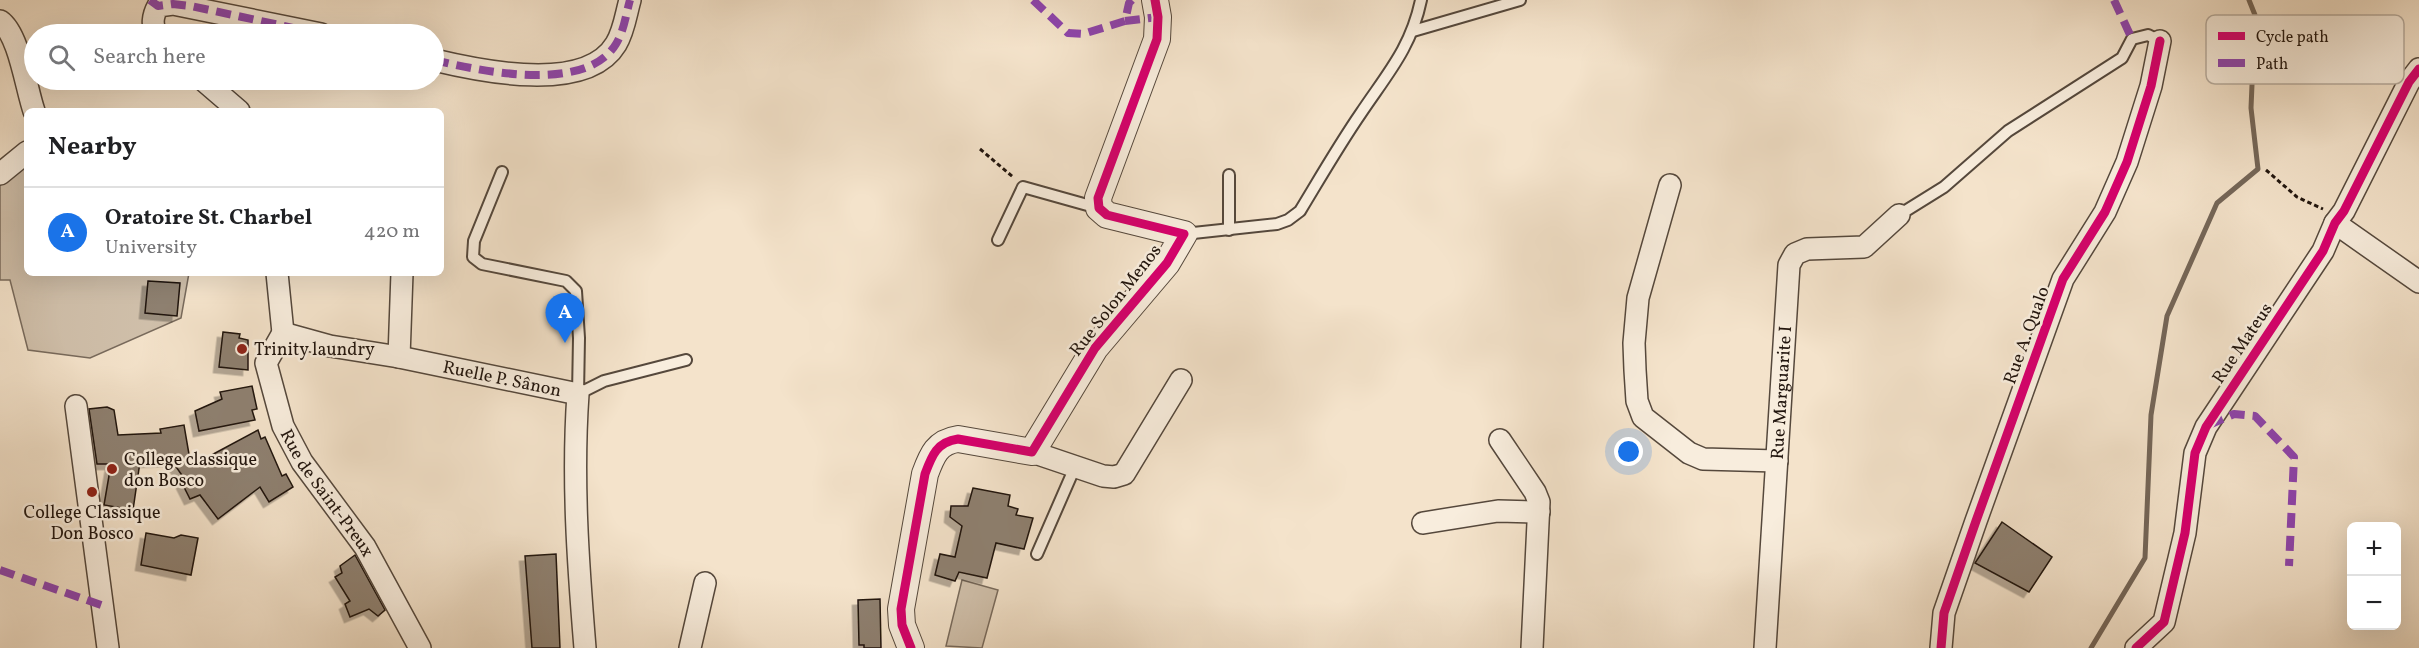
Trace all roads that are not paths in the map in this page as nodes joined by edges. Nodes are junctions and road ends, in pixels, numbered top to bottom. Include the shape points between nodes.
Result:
1 (630, 0) edge
2 (1155, 0) edge
3 (1422, 0) edge
4 (1521, 0) edge
5 (0, 21) edge
6 (154, 24) edge
7 (272, 24) edge
8 (1413, 32) junction
9 (2160, 41) joint
10 (444, 62) edge
11 (2419, 69) edge
12 (24, 76) edge
13 (28, 90) edge
14 (215, 90) edge
15 (33, 108) edge
16 (236, 108) edge
17 (24, 154) edge
18 (502, 172) dead end
19 (0, 174) edge
20 (1229, 176) dead end
21 (1670, 185) dead end
22 (1099, 208) junction
23 (1899, 215) joint
24 (2337, 220) junction
25 (1229, 230) junction
26 (1184, 234) junction
27 (998, 240) dead end
28 (277, 276) edge
29 (402, 276) edge
30 (2419, 282) edge
31 (283, 333) junction
32 (399, 357) junction
33 (686, 360) dead end
34 (1180, 380) dead end
35 (578, 394) junction
36 (76, 406) dead end
37 (1500, 440) dead end
38 (1032, 452) junction
39 (1777, 461) junction
40 (1075, 466) junction
41 (1539, 512) junction
42 (1423, 523) dead end
43 (1037, 554) dead end
44 (705, 583) dead end
45 (108, 648) edge
46 (420, 648) edge
47 (585, 648) edge
48 (690, 648) edge
49 (910, 648) edge
50 (1532, 648) edge
51 (1765, 648) edge
52 (1941, 648) edge
53 (2136, 648) edge

1 - 10 street via 615,46 603,57 574,71 509,75
2 - 22 street via 1156,39 1098,198
3 - 8 lane
4 - 8 lane
5 - 12 street via 7,26 15,44
6 - 7 street via 158,6 173,4
8 - 25 lane via 1300,211 1277,224
9 - 23 lane via 2148,35 2132,39 2122,58 2008,131 1944,187
9 - 52 street, Rue A. Qualo via 2151,86 2127,162 2105,212 2063,279 1944,613
11 - 24 street, Rue Mateus
13 - 15 street
14 - 16 street
17 - 19 street
18 - 35 lane via 474,240 473,257 482,264 566,281 576,291
20 - 25 lane
21 - 39 street via 1638,298 1634,343 1637,401 1643,417 1689,453 1703,459
22 - 26 street, Rue Solon Menos via 1107,215
22 - 27 lane via 1023,187
23 - 39 street, Rue Marguarite I via 1864,247 1807,249 1795,254 1789,265
24 - 30 street
24 - 53 street, Rue Mateus via 2323,251 2206,427 2194,453 2185,533 2164,622
25 - 26 lane
26 - 38 street, Rue Solon Menos via 1167,263 1095,348
28 - 31 street
29 - 32 street
31 - 32 street, Ruelle P. Sânon via 330,346
31 - 46 street, Rue de Saint-Preux via 266,363 283,426 302,462 365,547
32 - 35 street, Ruelle P. Sânon
33 - 35 lane via 604,381
34 - 40 street via 1124,474 1103,476
35 - 47 street, Ruelle P. Sânon via 576,549
36 - 45 street
37 - 41 street via 1535,492
38 - 40 street
38 - 49 street via 958,439 939,446 931,458 903,595 902,625
39 - 51 street, Rue Marguarite I
40 - 43 lane
41 - 42 street via 1498,511
41 - 50 street
44 - 48 street

